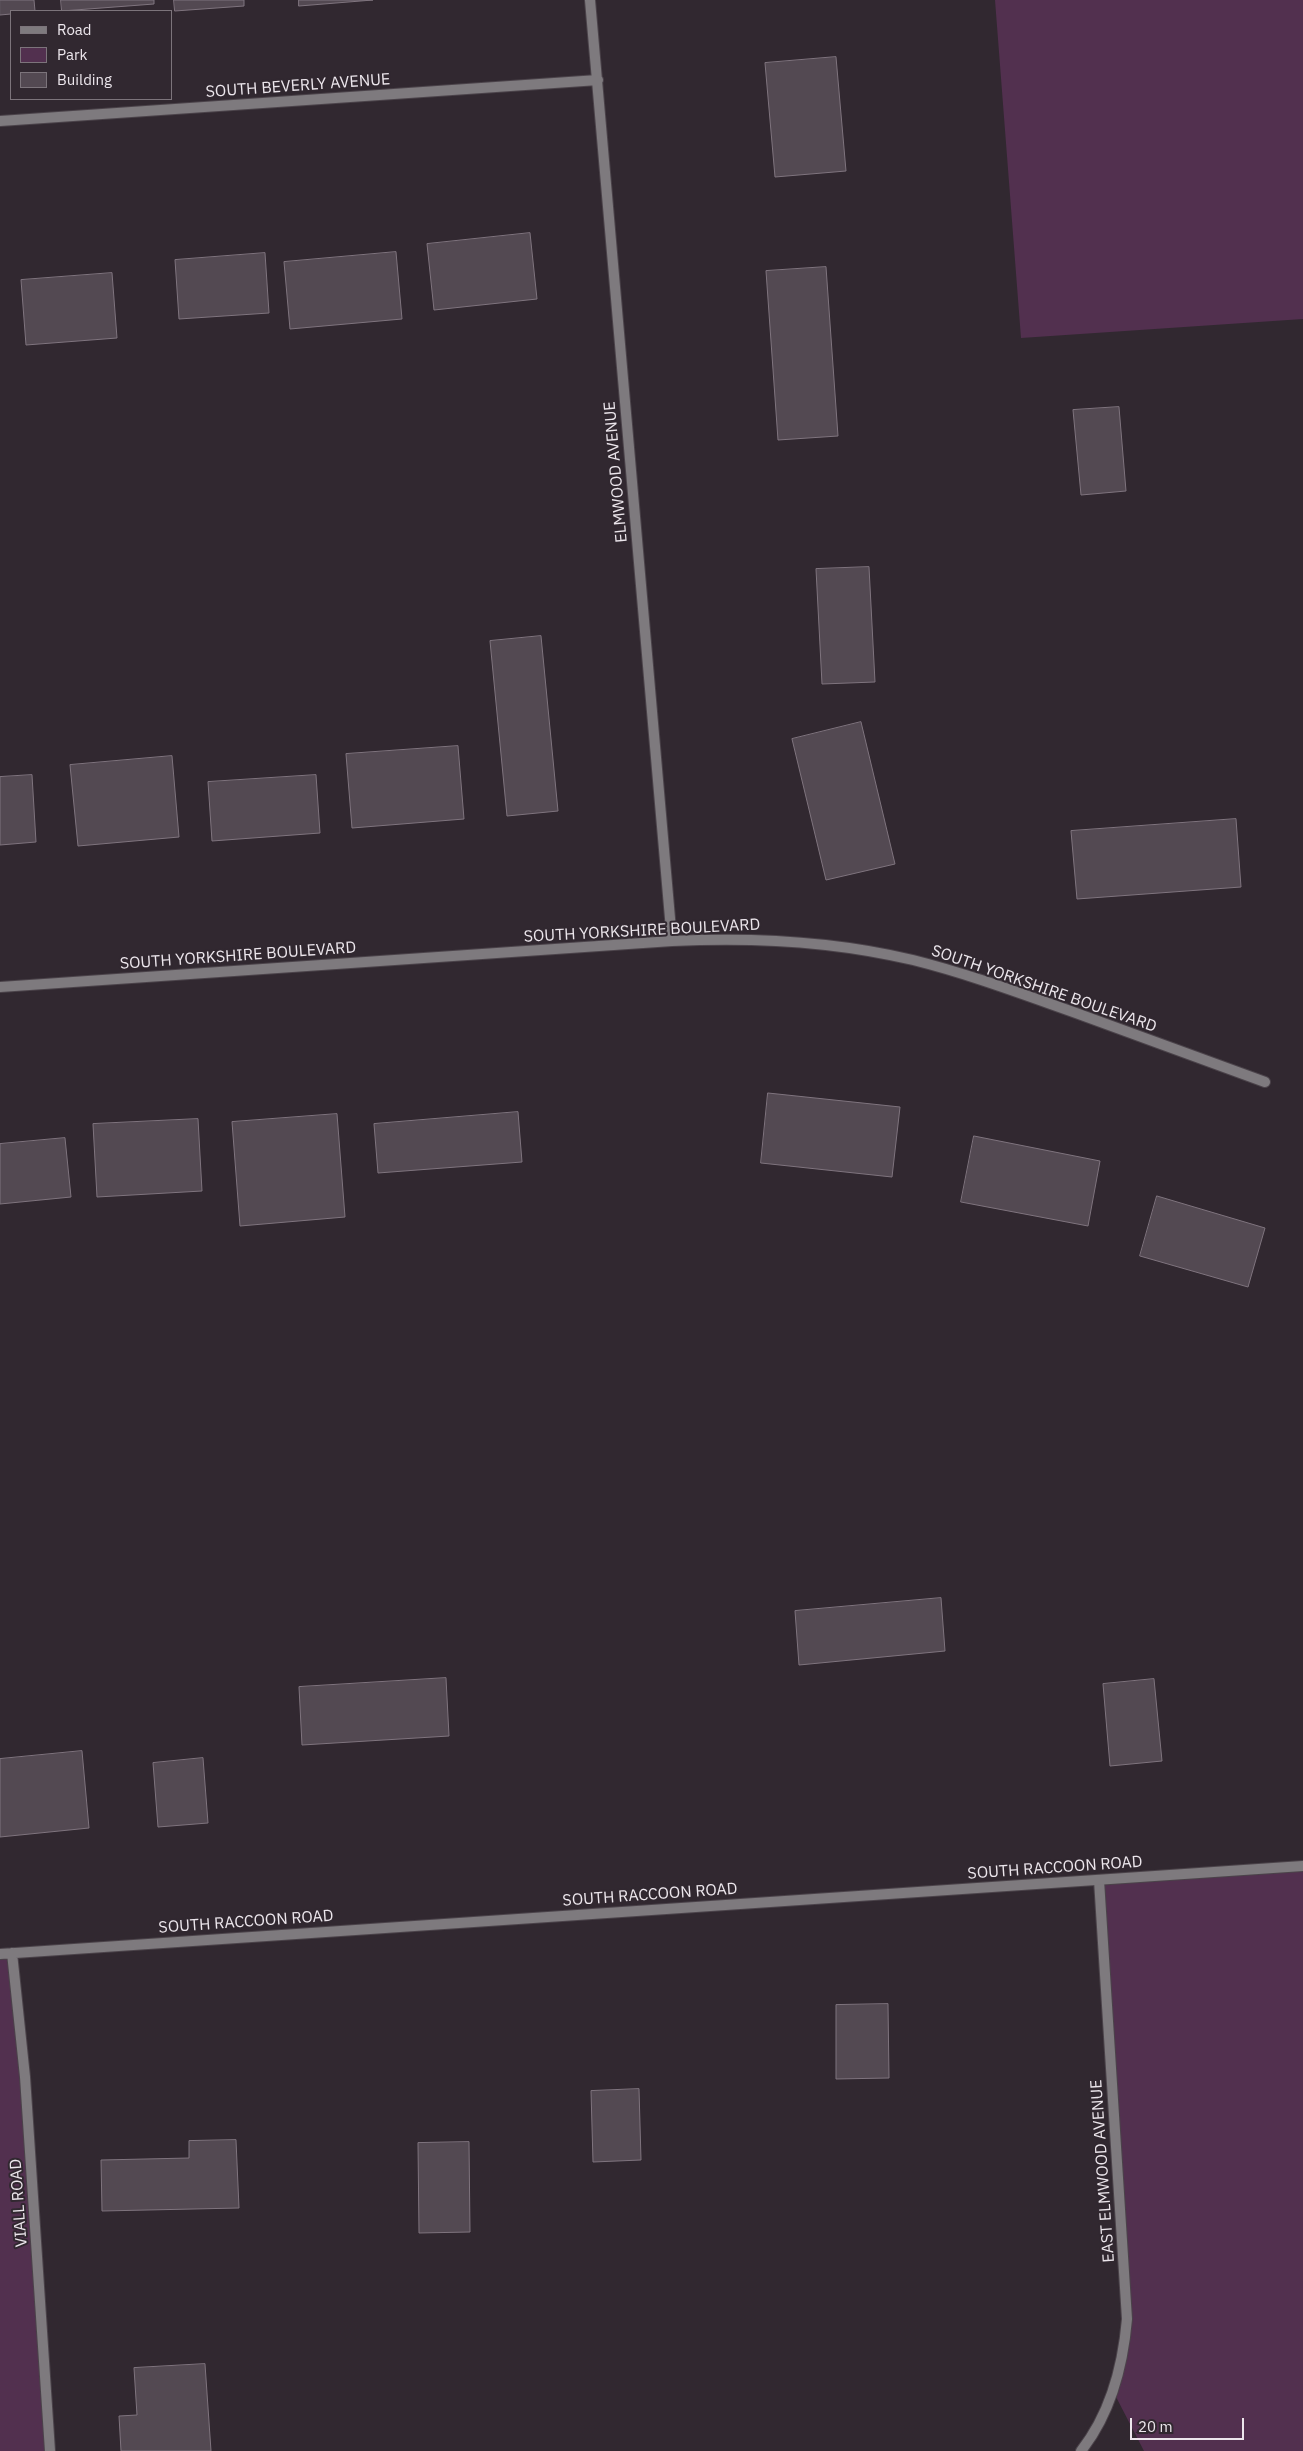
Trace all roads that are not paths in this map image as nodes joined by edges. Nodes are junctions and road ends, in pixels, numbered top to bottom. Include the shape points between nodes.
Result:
1 (590, 0) edge
2 (598, 80) junction
3 (0, 121) edge
4 (672, 941) junction
5 (0, 987) edge
6 (1265, 1082) dead end
7 (1303, 1866) edge
8 (1099, 1880) junction
9 (12, 1953) junction
10 (0, 1954) edge
11 (50, 2451) edge
12 (1081, 2451) edge

1 - 2 street, ELMWOOD AVENUE
2 - 3 street, SOUTH BEVERLY AVENUE
2 - 4 street, ELMWOOD AVENUE
4 - 5 street, SOUTH YORKSHIRE BOULEVARD
4 - 6 street, SOUTH YORKSHIRE BOULEVARD via 787,940 913,960 990,982
7 - 8 street, SOUTH RACCOON ROAD
8 - 9 street, SOUTH RACCOON ROAD
8 - 12 street, EAST ELMWOOD AVENUE via 1128,2319 1114,2393 1092,2438
9 - 10 street, SOUTH RACCOON ROAD
9 - 11 street, VIALL ROAD via 25,2078

